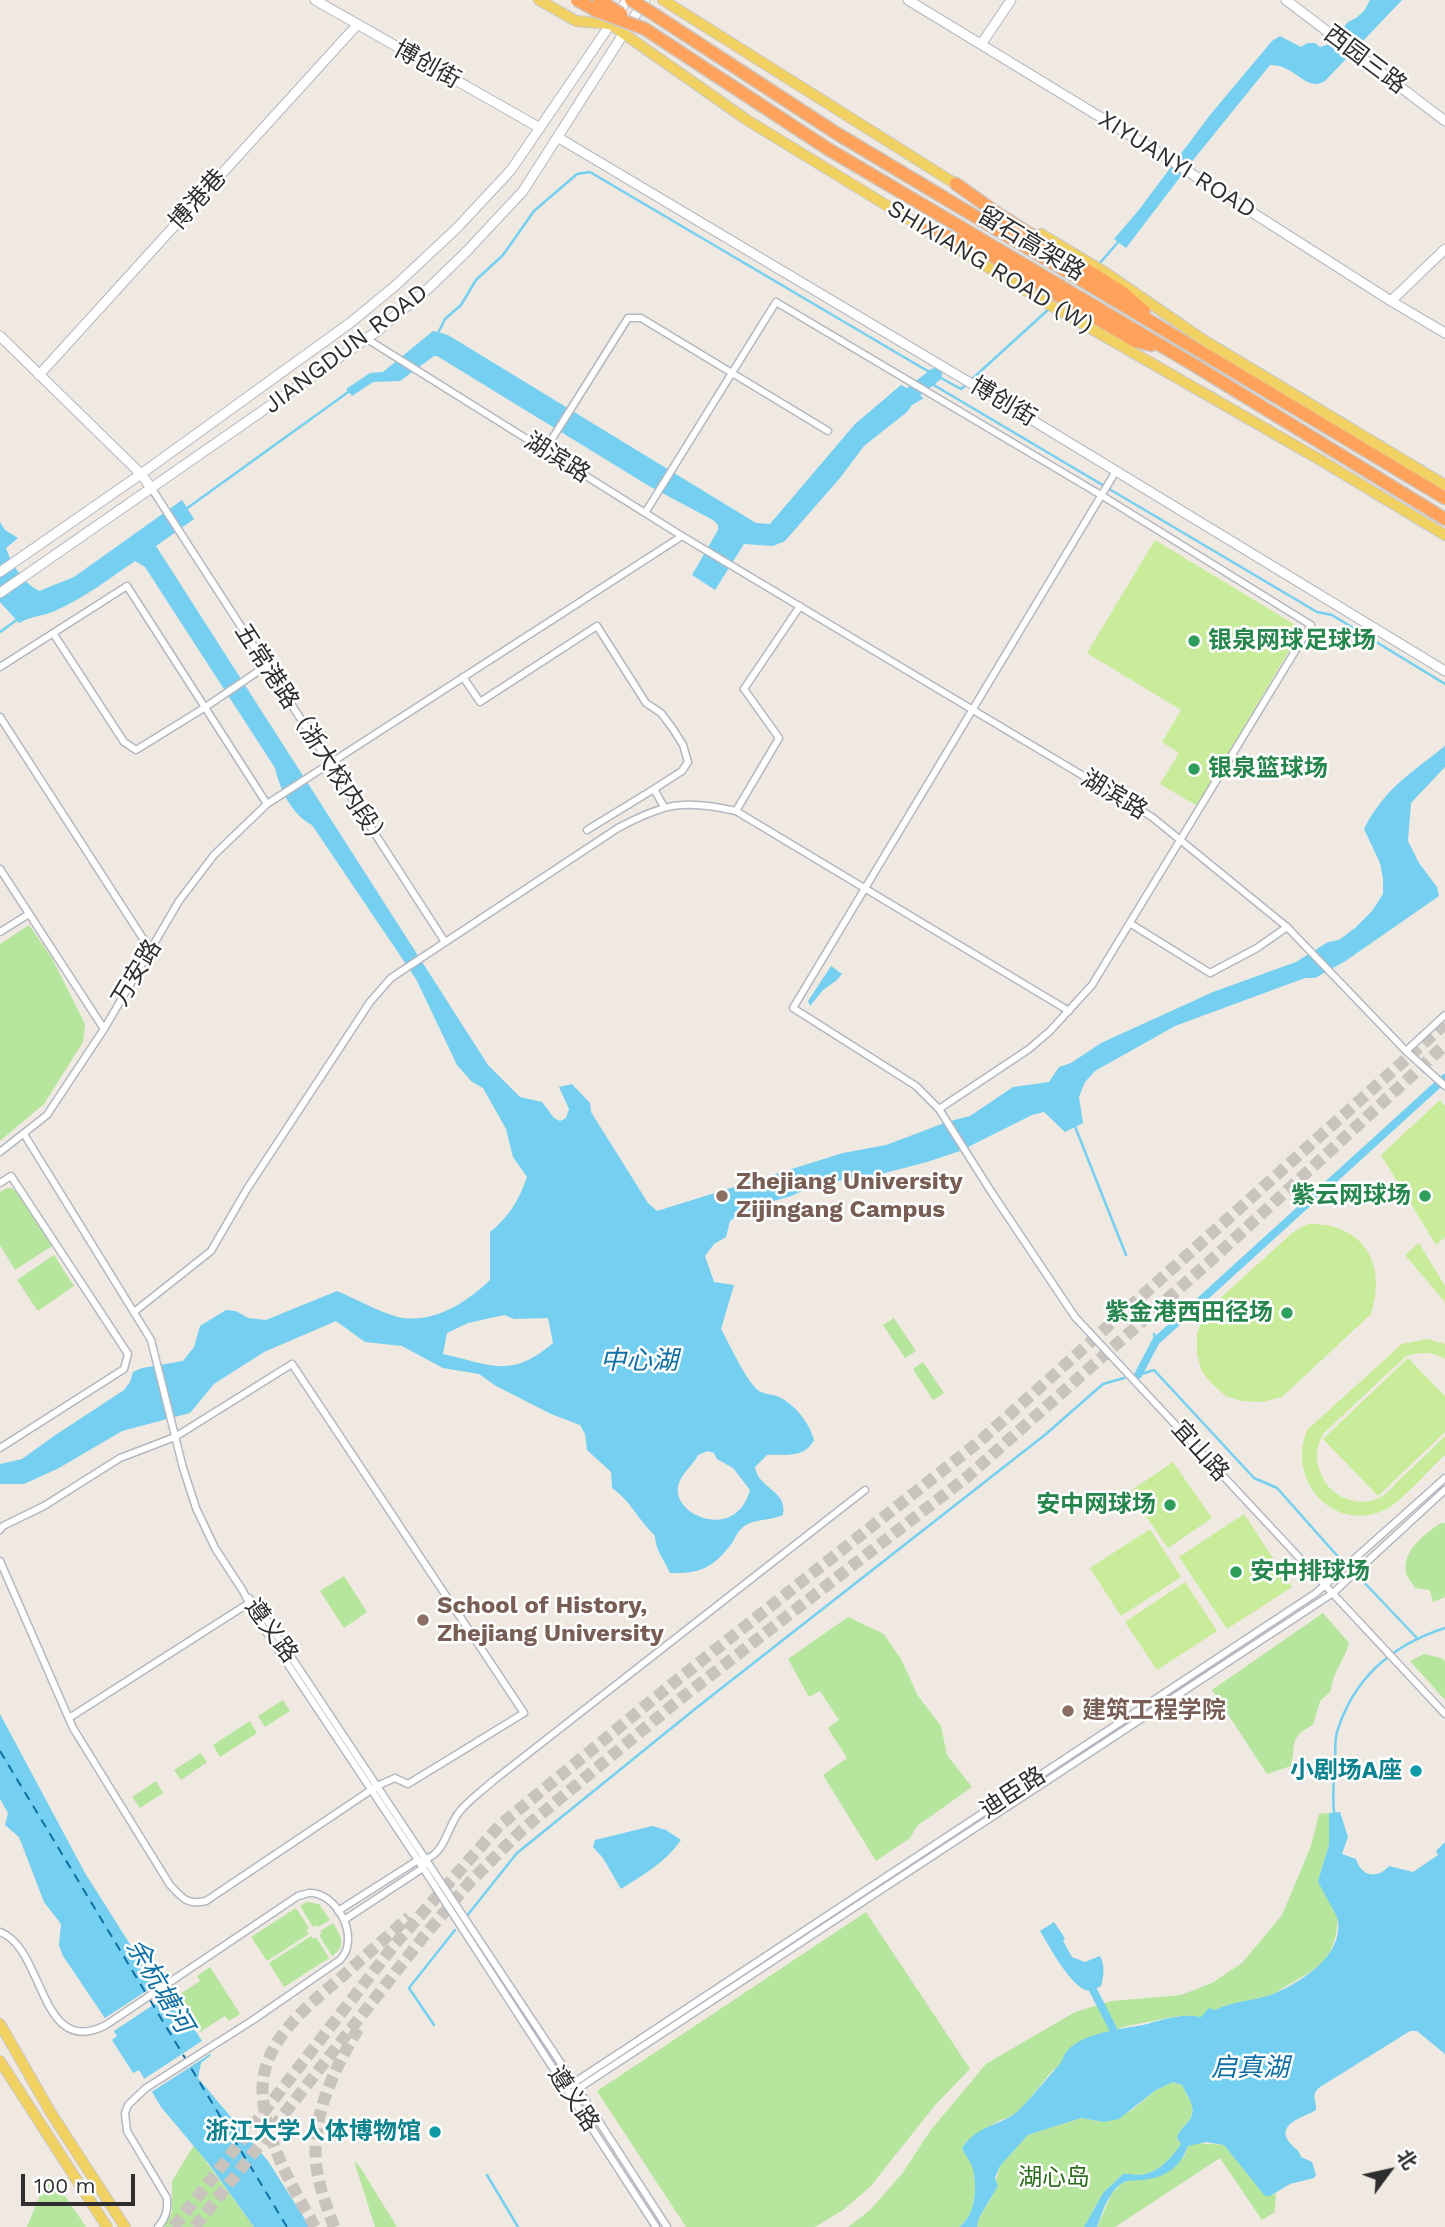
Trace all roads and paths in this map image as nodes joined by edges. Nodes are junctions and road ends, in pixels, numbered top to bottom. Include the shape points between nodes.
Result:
1 (314, 0) edge
2 (540, 0) edge
3 (577, 0) edge
4 (585, 0) edge
5 (599, 0) edge
6 (629, 0) edge
7 (636, 0) edge
8 (645, 0) edge
9 (663, 0) edge
10 (908, 0) edge
11 (1012, 0) edge
12 (1286, 0) edge
13 (655, 15) junction
14 (610, 24) junction
15 (357, 25) junction
16 (645, 29) junction
17 (623, 33) junction
18 (982, 43) junction
19 (1445, 121) edge
20 (540, 128) junction
21 (559, 138) junction
22 (956, 184) joint
23 (928, 230) joint
24 (1445, 249) edge
25 (1078, 267) junction
26 (1099, 279) junction
27 (1052, 293) junction
28 (1391, 301) junction
29 (1072, 305) junction
30 (1445, 332) edge
31 (0, 336) edge
32 (367, 339) junction
33 (732, 373) junction
34 (39, 375) junction
35 (828, 431) dead end
36 (547, 448) junction
37 (1115, 472) junction
38 (141, 474) junction
39 (1445, 485) edge
40 (152, 489) junction
41 (1102, 492) junction
42 (1445, 499) edge
43 (645, 513) junction
44 (1445, 519) edge
45 (1445, 535) edge
46 (682, 536) junction
47 (0, 572) edge
48 (0, 593) edge
49 (800, 606) junction
50 (53, 633) junction
51 (266, 666) junction
52 (0, 667) edge
53 (1445, 671) edge
54 (463, 677) junction
55 (204, 708) junction
56 (972, 709) junction
57 (0, 717) edge
58 (329, 763) junction
59 (654, 789) junction
60 (267, 804) junction
61 (663, 807) junction
62 (736, 811) junction
63 (587, 830) dead end
64 (1182, 839) junction
65 (0, 869) edge
66 (864, 887) junction
67 (29, 914) junction
68 (1131, 923) junction
69 (1287, 927) junction
70 (0, 932) edge
71 (445, 942) junction
72 (151, 951) junction
73 (1069, 1011) junction
74 (1445, 1015) edge
75 (104, 1029) junction
76 (1406, 1051) junction
77 (1445, 1086) edge
78 (941, 1112) junction
79 (24, 1134) junction
80 (0, 1152) edge
81 (0, 1183) edge
82 (134, 1312) junction
83 (175, 1437) junction
84 (0, 1448) edge
85 (1445, 1478) edge
86 (865, 1490) dead end
87 (1445, 1490) edge
88 (0, 1530) edge
89 (0, 1561) edge
90 (1326, 1586) junction
91 (243, 1591) junction
92 (1333, 1593) junction
93 (248, 1603) junction
94 (1445, 1714) edge
95 (69, 1718) junction
96 (374, 1788) junction
97 (421, 1860) junction
98 (423, 1868) junction
99 (338, 1910) junction
100 (344, 1920) junction
101 (0, 1932) edge
102 (0, 2024) edge
103 (0, 2061) edge
104 (576, 2085) junction
105 (568, 2091) junction
106 (628, 2167) junction
107 (620, 2172) junction
108 (107, 2227) edge
109 (125, 2227) edge
110 (158, 2227) edge
111 (656, 2227) edge
112 (667, 2227) edge

1 - 15 street, 博创街
2 - 14 main road, SHIXIANG ROAD (W) via 576,21
3 - 16 highway, bridge
4 - 14 highway
5 - 16 highway, 留石高架路, bridge
6 - 13 highway, 留石高架路, bridge
6 - 14 street, JIANGDUN ROAD
7 - 13 highway, bridge
8 - 17 street, JIANGDUN ROAD
9 - 22 main road
10 - 18 street, XIYUANYI ROAD
11 - 18 street
12 - 19 street, 西园三路
13 - 25 highway, 留石高架路 via 836,133
14 - 17 main road, SHIXIANG ROAD (W)
14 - 20 street, JIANGDUN ROAD
15 - 20 street, 博创街
15 - 34 street, 博港巷
16 - 27 highway, 留石高架路
17 - 21 street, JIANGDUN ROAD
17 - 23 main road, SHIXIANG ROAD (W) via 747,120
18 - 28 street, XIYUANYI ROAD
20 - 38 street, JIANGDUN ROAD via 511,170 395,286 351,323
21 - 32 street, JIANGDUN ROAD via 523,191 467,251
21 - 37 street, 博创街
22 - 25 highway
23 - 27 highway via 981,249
24 - 28 street
25 - 26 highway, 留石高架路
25 - 26 main road
26 - 39 main road
26 - 42 highway, 留石高架路 via 1178,339
27 - 29 highway, 留石高架路
27 - 29 main road, SHIXIANG ROAD (W)
28 - 30 street, XIYUANYI ROAD
29 - 44 highway, 留石高架路 via 1164,348
29 - 45 main road, SHIXIANG ROAD (W)
31 - 34 street
32 - 36 street, 湖滨路
32 - 40 street, JIANGDUN ROAD
33 - 35 street
33 - 36 street via 641,318 628,318
33 - 41 street via 776,302
33 - 43 street
34 - 38 street
36 - 43 street, 湖滨路
37 - 41 street
37 - 53 street, 博创街
38 - 40 street
38 - 47 street, JIANGDUN ROAD
40 - 48 street, JIANGDUN ROAD
40 - 51 street, 五常港路（浙大校内段）
41 - 56 street
41 - 64 street via 1311,625
43 - 46 street, 湖滨路
46 - 49 street, 湖滨路
46 - 54 street
49 - 56 street, 湖滨路
49 - 62 street via 744,689 779,738
50 - 52 street
50 - 55 street via 124,742 136,750
50 - 55 street via 127,586
51 - 55 street
51 - 58 street, 五常港路（浙大校内段）
54 - 58 street, 万安路
54 - 59 street via 480,702 597,626 646,703 661,713 683,745 688,762
55 - 60 street
56 - 64 street, 湖滨路
56 - 66 street
57 - 72 street
58 - 60 street, 万安路
58 - 71 street, 五常港路（浙大校内段）
59 - 61 street
59 - 63 street
60 - 72 street, 万安路 via 214,855 179,901
61 - 62 street via 699,803
61 - 71 street via 618,828
62 - 66 street
64 - 68 street
64 - 69 street, 湖滨路
65 - 67 street
66 - 73 street
66 - 78 street, 宜山路 via 793,1008 916,1087
67 - 70 street
67 - 75 street
68 - 69 street via 1210,973
68 - 73 street via 1092,985
69 - 76 street, 湖滨路
71 - 82 street via 399,972 370,1002 211,1251
72 - 75 street, 万安路
73 - 78 street via 1028,1049
74 - 76 street
75 - 79 street, 万安路 via 47,1115
76 - 77 street, 湖滨路
78 - 90 street, 宜山路 via 1075,1317
79 - 80 street, 万安路
79 - 82 street
81 - 84 street via 11,1176 128,1354 124,1369
82 - 83 street via 151,1340
83 - 88 street via 120,1458
83 - 91 street via 196,1508
83 - 96 street via 292,1364 524,1713 408,1784 395,1778
85 - 90 street, 迪臣路
86 - 97 street via 493,1781 458,1812 442,1846
87 - 92 street, 迪臣路
89 - 95 street
90 - 92 street, 宜山路
90 - 104 street, 迪臣路
91 - 93 street, 遵义路
91 - 96 street, 遵义路
92 - 94 street, 宜山路
92 - 104 street, 迪臣路
93 - 95 street
93 - 96 street, 遵义路
95 - 96 street via 170,1885 193,1904 206,1901
96 - 97 street, 遵义路
97 - 98 street, 遵义路
97 - 99 street
97 - 104 street, 遵义路
98 - 100 street
98 - 105 street, 遵义路
99 - 100 street
99 - 101 street via 320,1895 298,1896 106,2025 78,2032 57,2019 18,1947
100 - 110 street via 350,1945 340,1960 135,2096 125,2113 127,2131 167,2198 168,2210
102 - 109 main road
103 - 108 main road
104 - 105 street, 迪臣路
104 - 106 street, 遵义路
105 - 107 street, 遵义路
106 - 107 street
106 - 112 street, 遵义路
107 - 111 street, 遵义路

